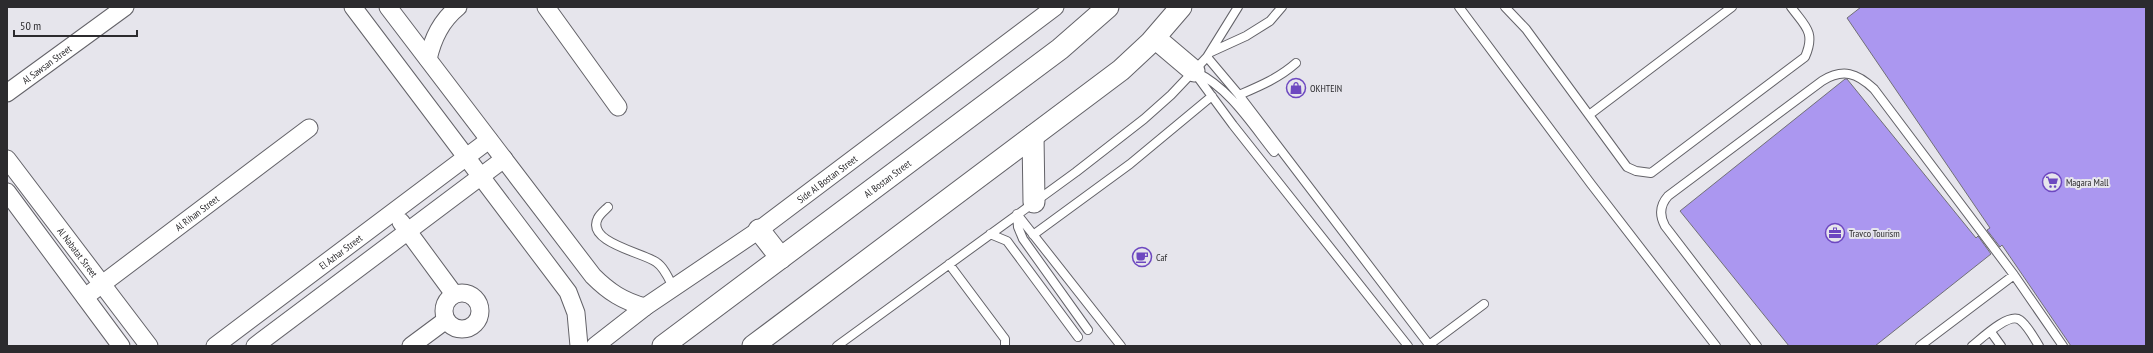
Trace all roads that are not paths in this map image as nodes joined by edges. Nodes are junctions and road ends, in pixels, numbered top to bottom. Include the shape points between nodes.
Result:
1 (125, 7) edge
2 (353, 7) edge
3 (388, 7) edge
4 (458, 7) edge
5 (546, 7) edge
6 (1055, 7) edge
7 (1108, 7) edge
8 (1181, 7) edge
9 (1238, 7) edge
10 (1282, 7) edge
11 (1459, 7) edge
12 (1506, 7) edge
13 (1732, 7) edge
14 (1790, 7) edge
15 (1155, 38) junction
16 (428, 59) junction
17 (1204, 60) junction
18 (1296, 62) dead end
19 (7, 93) edge
20 (1239, 95) junction
21 (1212, 96) junction
22 (618, 107) dead end
23 (1589, 114) junction
24 (309, 128) dead end
25 (1033, 136) junction
26 (489, 140) junction
27 (1274, 152) dead end
28 (466, 157) junction
29 (7, 159) edge
30 (504, 159) junction
31 (481, 177) junction
32 (7, 192) edge
33 (1034, 202) junction
34 (608, 206) dead end
35 (393, 212) junction
36 (1017, 214) junction
37 (759, 230) junction
38 (407, 232) junction
39 (990, 234) junction
40 (1033, 235) junction
41 (781, 258) junction
42 (949, 264) junction
43 (2014, 275) junction
44 (102, 284) junction
45 (673, 287) junction
46 (454, 294) junction
47 (85, 297) junction
48 (1484, 304) dead end
49 (645, 307) junction
50 (446, 320) junction
51 (1088, 330) dead end
52 (1991, 332) junction
53 (1078, 338) dead end
54 (1430, 345) edge
55 (121, 346) edge
56 (149, 346) edge
57 (215, 346) edge
58 (255, 346) edge
59 (411, 346) edge
60 (579, 346) edge
61 (595, 346) edge
62 (664, 346) edge
63 (753, 346) edge
64 (837, 346) edge
65 (1005, 346) edge
66 (1121, 346) edge
67 (1408, 346) edge
68 (1716, 346) edge
69 (1757, 346) edge
70 (1920, 346) edge
71 (1972, 346) edge
72 (2001, 346) edge
73 (2039, 346) edge
74 (2063, 346) edge

1 - 19 street, Al Sawsan Street
2 - 28 street
3 - 16 street
4 - 16 street via 438,30
5 - 22 street
6 - 37 street, Side Al Bostan Street
7 - 41 street, Al Bostan Street via 1060,49
8 - 15 street
9 - 17 lane
10 - 17 lane via 1270,21
11 - 68 lane via 1590,184
12 - 23 lane via 1526,29
13 - 23 lane
14 - 23 lane via 1808,31 1811,43 1805,57 1651,173 1636,171 1627,166
15 - 17 street
15 - 25 street via 1121,70
16 - 26 street
17 - 20 lane
17 - 21 lane
17 - 27 lane via 1216,84
17 - 33 lane via 1144,119
18 - 20 lane via 1284,73
20 - 54 lane
21 - 40 lane via 1130,164
21 - 67 lane
24 - 44 street, Al Rihan Street
25 - 33 street
25 - 63 street
26 - 28 street, El Azhar Street
26 - 30 street
28 - 31 street
28 - 35 street, El Azhar Street
29 - 44 street, Al Nabatat Street
30 - 31 street
30 - 49 street via 593,276 613,294
31 - 38 street
31 - 60 street via 568,292 576,313
32 - 47 street, Al Nabatat Street
33 - 36 lane
34 - 45 lane via 596,222 602,237 657,262
35 - 38 street
35 - 57 street, El Azhar Street
36 - 39 lane
36 - 40 lane
36 - 51 lane via 1022,239
37 - 41 street
37 - 45 street, Side Al Bostan Street
38 - 46 street
38 - 58 street
39 - 42 lane
39 - 53 lane via 1007,241
40 - 66 lane
41 - 62 street, Al Bostan Street
42 - 64 lane
42 - 65 lane via 1005,339
43 - 69 lane via 1874,89 1857,76 1841,73 1831,75 1668,196 1662,205 1661,216 1665,226
43 - 70 lane
43 - 74 lane
44 - 47 street, Al Rihan Street
44 - 56 street, Al Nabatat Street
45 - 49 street, Side Al Bostan Street
46 - 50 street via 443,310
46 - 50 street via 472,296 480,312 477,321 470,327 461,329 452,326
47 - 55 street, Al Nabatat Street
48 - 54 lane
49 - 61 street, Side Al Bostan Street
50 - 59 street
52 - 71 lane
52 - 72 lane
52 - 73 lane via 2004,321 2013,318 2026,326

